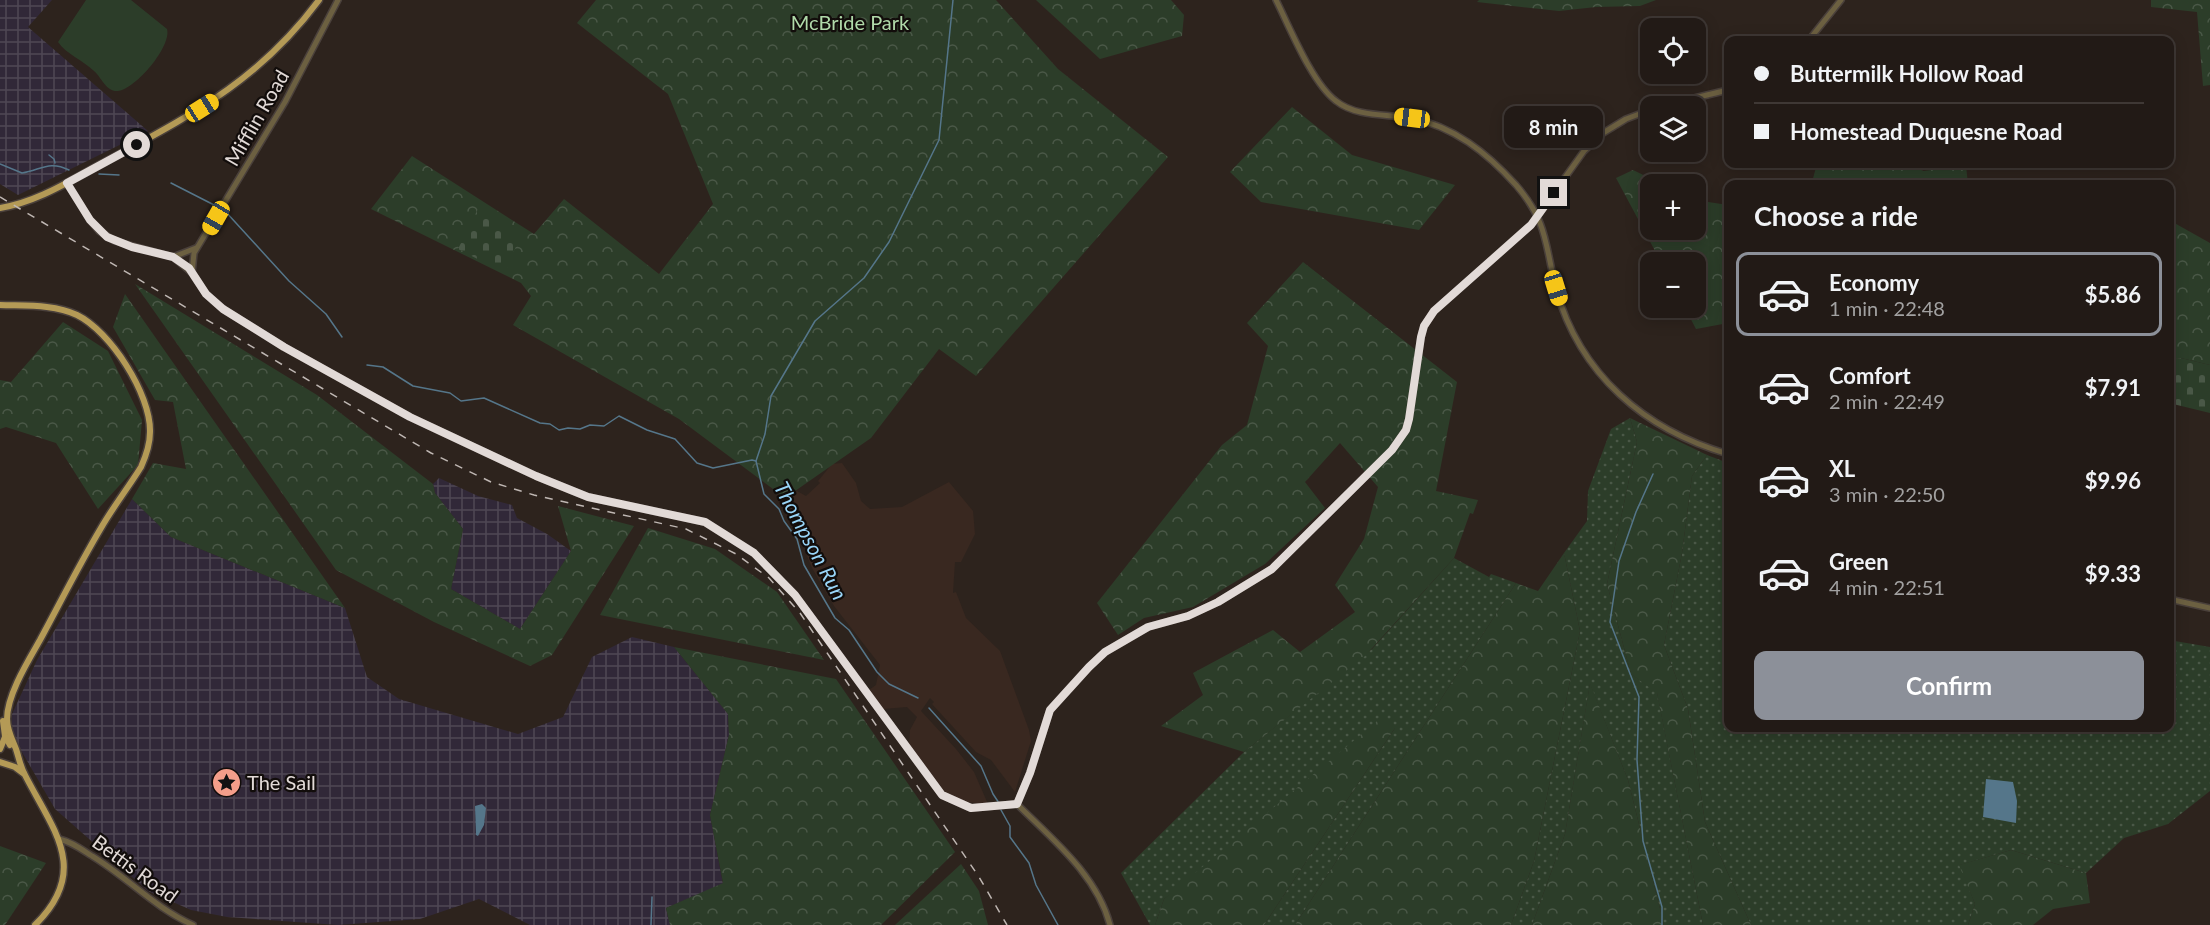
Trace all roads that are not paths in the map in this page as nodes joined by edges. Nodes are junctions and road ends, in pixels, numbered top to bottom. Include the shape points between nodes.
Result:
1 (319, 0) edge
2 (338, 0) edge
3 (1276, 0) edge
4 (1841, 0) edge
5 (1812, 36) edge
6 (1724, 91) edge
7 (1703, 96) edge
8 (1640, 114) edge
9 (67, 183) junction
10 (0, 208) edge
11 (1538, 215) junction
12 (198, 247) junction
13 (173, 257) junction
14 (192, 273) junction
15 (0, 305) edge
16 (1724, 453) edge
17 (2174, 600) edge
18 (2210, 608) edge
19 (9, 703) junction
20 (5, 736) junction
21 (0, 749) edge
22 (17, 756) junction
23 (0, 762) edge
24 (24, 773) junction
25 (1017, 804) junction
26 (59, 839) junction
27 (35, 925) edge
28 (193, 925) edge
29 (1110, 925) edge

1 - 9 main road via 276,51 215,100
2 - 12 street, Mifflin Road via 285,102
3 - 11 street via 1318,81 1334,100 1355,111 1412,118 1468,141 1494,161
4 - 5 street
6 - 7 street
8 - 11 street via 1604,133 1584,151
9 - 10 main road via 34,199
9 - 13 street via 90,220 107,237
11 - 16 street via 1563,311 1578,343 1608,384 1666,430
11 - 25 street via 1434,311 1424,326 1409,419 1392,450 1272,569 1218,602 1188,616 1148,627 1105,652 1089,667 1050,710
12 - 13 street
12 - 14 street, Mifflin Road
13 - 14 street
14 - 25 street via 206,294 223,309 410,417 588,497 705,522 754,553 795,595 942,795 971,808
15 - 19 main road via 59,309 94,326 113,347 137,388 148,411 150,432 141,467 102,527
17 - 18 street
19 - 20 main road via 3,715
19 - 22 main road via 7,724
20 - 21 main road
20 - 22 main road
22 - 24 main road
23 - 24 main road
24 - 26 main road
25 - 29 street via 1084,873 1104,905
26 - 27 main road via 64,868 62,884 52,906
26 - 28 street, Bettis Road via 69,841 105,864 169,913

